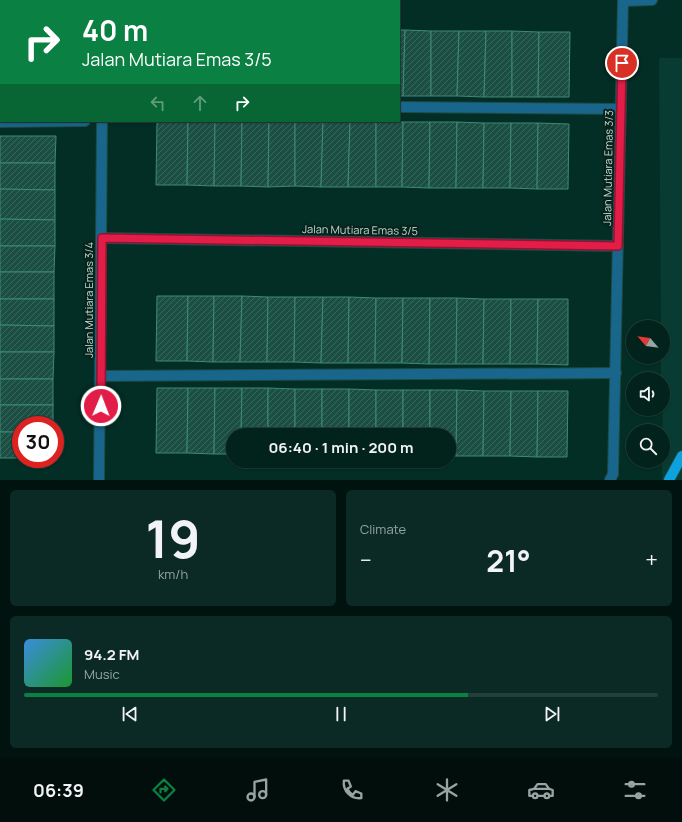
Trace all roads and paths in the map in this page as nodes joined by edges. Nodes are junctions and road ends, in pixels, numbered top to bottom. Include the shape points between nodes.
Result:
1 (623, 0) edge
2 (652, 0) edge
3 (400, 107) edge
4 (621, 109) junction
5 (102, 122) edge
6 (102, 238) junction
7 (618, 246) junction
8 (616, 373) junction
9 (101, 376) junction
10 (682, 456) edge
11 (99, 480) edge
12 (610, 480) edge
13 (669, 480) edge

1 - 2 street
1 - 4 street, Jalan Mutiara Emas 3/3
3 - 4 street
4 - 7 street, Jalan Mutiara Emas 3/3
5 - 6 street, Jalan Mutiara Emas 3/4
6 - 7 street, Jalan Mutiara Emas 3/5
6 - 9 street, Jalan Mutiara Emas 3/4
7 - 8 street, Jalan Mutiara Emas 3/3
8 - 9 street
8 - 12 street, Jalan Mutiara Emas 3/3 via 613,474
9 - 11 street, Jalan Mutiara Emas 3/4
10 - 13 main road

